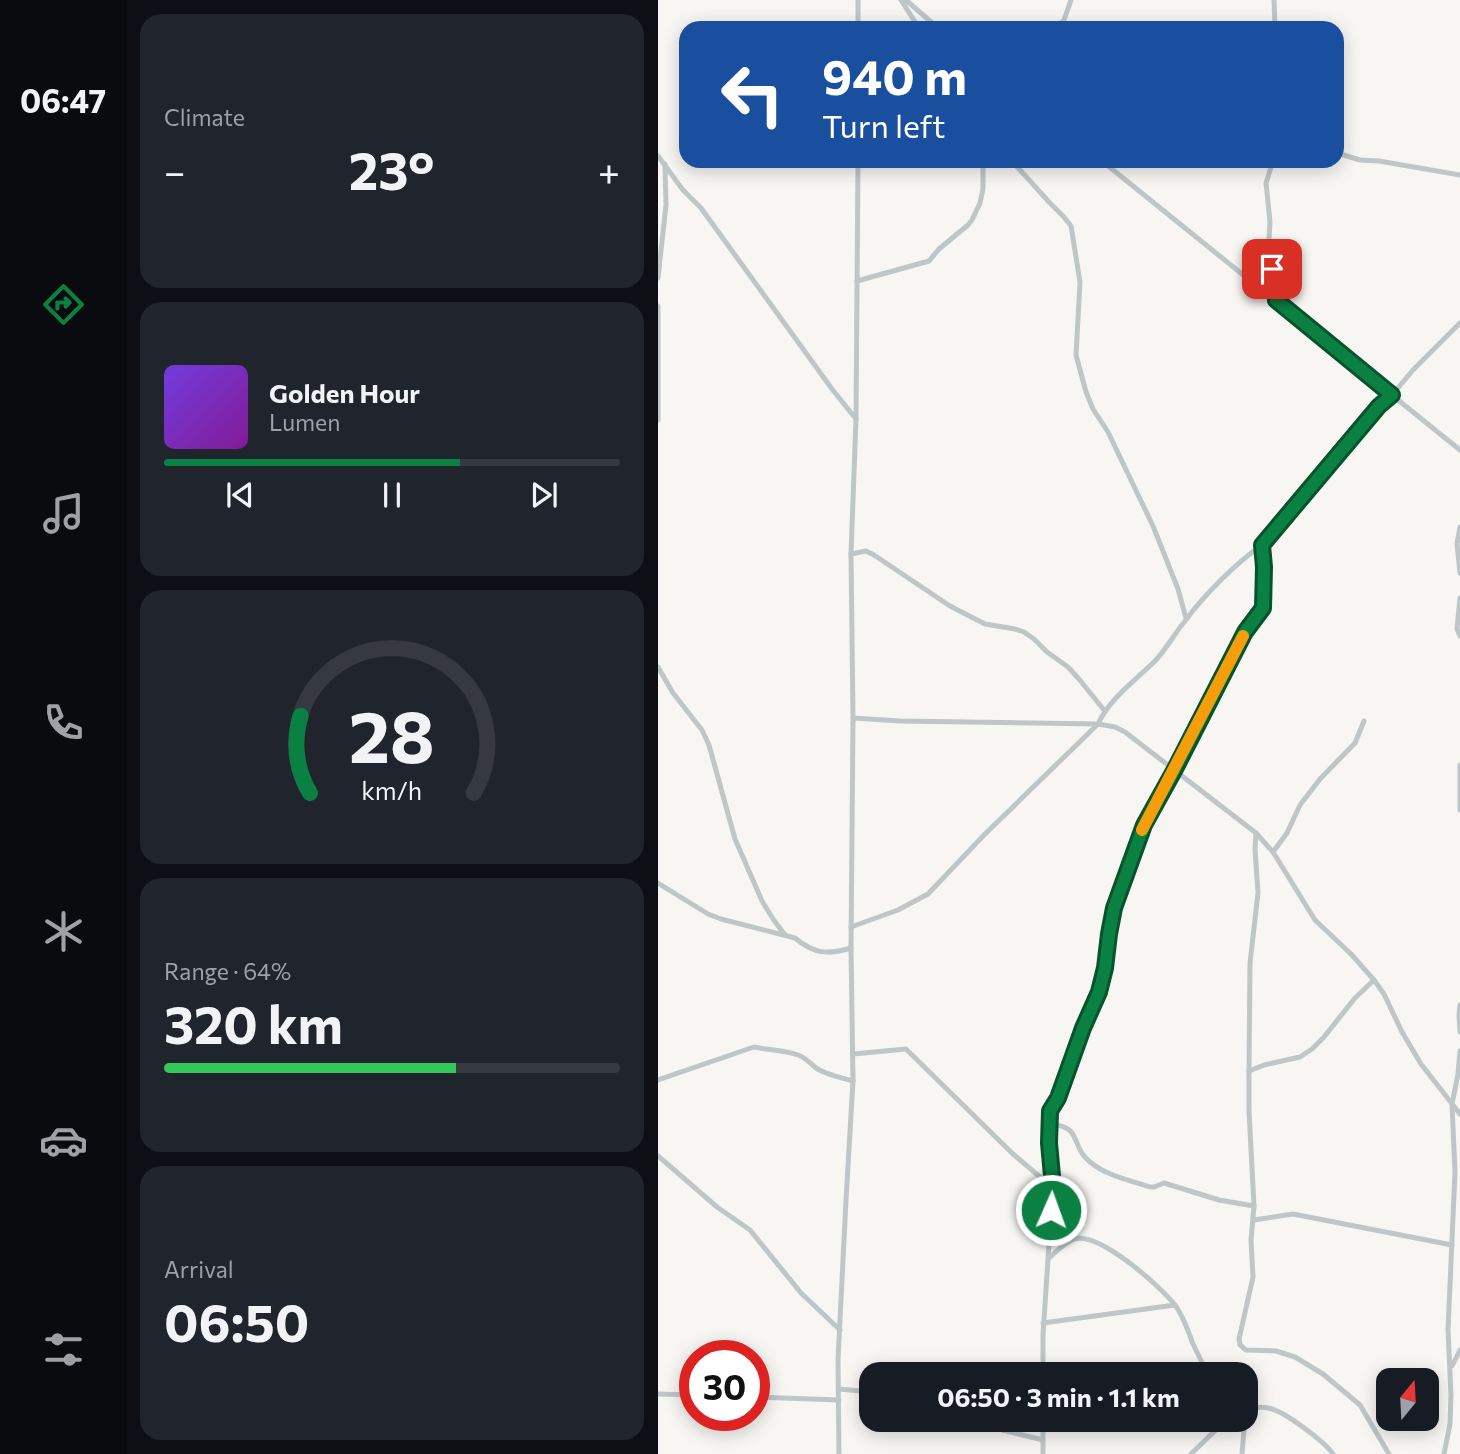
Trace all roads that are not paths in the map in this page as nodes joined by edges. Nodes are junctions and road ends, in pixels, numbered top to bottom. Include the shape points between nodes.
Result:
1 (858, 0) edge
2 (903, 0) edge
3 (1071, 0) edge
4 (1274, 0) edge
5 (858, 21) edge
6 (915, 21) edge
7 (929, 21) edge
8 (1063, 21) edge
9 (1275, 21) edge
10 (1344, 155) edge
11 (658, 156) edge
12 (665, 164) junction
13 (858, 168) edge
14 (983, 168) edge
15 (1018, 168) edge
16 (1111, 168) edge
17 (1271, 168) edge
18 (1460, 175) edge
19 (658, 278) edge
20 (857, 281) junction
21 (1276, 300) junction
22 (658, 306) edge
23 (1460, 323) edge
24 (1392, 395) junction
25 (856, 419) junction
26 (658, 420) edge
27 (1460, 450) edge
28 (1460, 527) edge
29 (1262, 545) junction
30 (851, 554) junction
31 (1460, 573) edge
32 (1460, 598) edge
33 (1186, 618) junction
34 (1460, 636) edge
35 (658, 667) edge
36 (1104, 710) junction
37 (853, 718) junction
38 (1364, 721) dead end
39 (1097, 724) junction
40 (1460, 765) edge
41 (1175, 769) junction
42 (1460, 810) edge
43 (1255, 833) junction
44 (1273, 852) junction
45 (658, 883) edge
46 (851, 927) junction
47 (785, 935) junction
48 (851, 948) junction
49 (1374, 980) junction
50 (1460, 1005) edge
51 (1460, 1032) edge
52 (1460, 1051) edge
53 (853, 1054) junction
54 (1250, 1071) junction
55 (658, 1080) edge
56 (853, 1081) junction
57 (1452, 1104) junction
58 (1460, 1114) edge
59 (1050, 1124) junction
60 (658, 1156) edge
61 (1053, 1189) junction
62 (1254, 1206) junction
63 (1254, 1220) junction
64 (1452, 1245) junction
65 (1048, 1259) junction
66 (1175, 1305) junction
67 (1044, 1322) junction
68 (840, 1329) junction
69 (1460, 1350) edge
70 (1043, 1362) edge
71 (1202, 1362) edge
72 (1450, 1369) junction
73 (839, 1389) junction
74 (859, 1391) edge
75 (658, 1394) edge
76 (679, 1395) edge
77 (770, 1398) edge
78 (839, 1400) junction
79 (1258, 1408) edge
80 (1010, 1432) edge
81 (1043, 1432) edge
82 (1212, 1432) edge
83 (1244, 1432) edge
84 (1043, 1440) junction
85 (839, 1454) edge
86 (1044, 1454) edge
87 (1191, 1454) edge
88 (1242, 1454) edge
89 (1334, 1454) edge
90 (1389, 1454) edge
91 (1444, 1454) edge

1 - 5 street
2 - 6 street
2 - 7 street
3 - 8 street
4 - 9 street
10 - 18 street
11 - 12 street
12 - 19 street via 667,205
12 - 25 street
13 - 20 street
14 - 20 street via 980,203 968,225 929,261
15 - 33 street via 1070,226 1080,282 1076,355 1086,392 1153,526
16 - 21 street
17 - 21 street via 1266,183
20 - 25 street
21 - 24 street
22 - 26 street
23 - 24 street
24 - 27 street
24 - 29 street
25 - 30 street
28 - 31 street
29 - 33 street
29 - 41 street via 1263,608 1245,632
30 - 36 street via 866,551 985,624 1024,632 1068,667
30 - 37 street
32 - 34 street
33 - 36 street via 1158,658
35 - 47 street via 702,730 735,839 762,901
36 - 39 street
37 - 39 street
37 - 46 street
38 - 44 street via 1355,743 1300,805
39 - 41 street via 1115,727
39 - 46 street via 928,894 898,911
40 - 42 street
41 - 43 street
41 - 59 street via 1144,825 1114,908 1099,992 1050,1111
43 - 44 street
43 - 54 street via 1258,893 1250,963
44 - 49 street via 1315,919
45 - 47 street via 708,914
46 - 48 street
47 - 48 street via 819,952
48 - 53 street
49 - 54 street via 1312,1049 1300,1057
49 - 57 street via 1421,1064
50 - 51 street
52 - 57 street
53 - 56 street
53 - 61 street via 906,1049
54 - 62 street
55 - 56 street via 754,1047 802,1056 817,1068
56 - 68 street
57 - 58 street
57 - 64 street
59 - 61 street
59 - 62 street via 1064,1125 1087,1160 1104,1172 1154,1187 1164,1183
60 - 68 street via 750,1230 801,1293
61 - 65 street
62 - 63 street
63 - 64 street via 1293,1214
63 - 90 street via 1253,1277 1240,1345 1246,1350 1296,1357 1323,1374 1360,1405
64 - 72 street
65 - 66 street via 1073,1239 1093,1242 1127,1259
65 - 67 street
66 - 67 street
66 - 71 street
67 - 70 street
68 - 73 street
69 - 72 street
72 - 91 street via 1450,1424
73 - 74 street
73 - 78 street
75 - 76 street
77 - 78 street
78 - 85 street
79 - 89 street via 1279,1410
80 - 84 street
81 - 84 street
82 - 87 street
83 - 88 street
84 - 86 street

